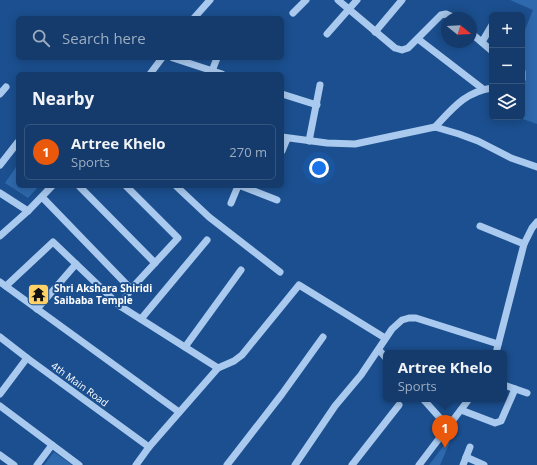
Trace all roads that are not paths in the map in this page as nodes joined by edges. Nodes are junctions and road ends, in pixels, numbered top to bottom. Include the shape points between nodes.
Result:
1 (210, 0) edge
2 (306, 0) edge
3 (338, 0) edge
4 (357, 0) edge
5 (402, 0) edge
6 (349, 9) junction
7 (293, 13) dead end
8 (441, 15) edge
9 (196, 16) edge
10 (489, 30) edge
11 (375, 32) junction
12 (327, 34) dead end
13 (418, 38) junction
14 (477, 38) edge
15 (482, 42) junction
16 (489, 48) edge
17 (160, 60) edge
18 (178, 60) edge
19 (215, 60) edge
20 (207, 71) edge
21 (152, 72) edge
22 (320, 85) dead end
23 (6, 87) dead end
24 (489, 88) edge
25 (483, 89) junction
26 (0, 94) edge
27 (284, 95) edge
28 (317, 105) junction
29 (435, 127) junction
30 (284, 138) edge
31 (309, 141) junction
32 (16, 145) edge
33 (0, 165) edge
34 (537, 167) edge
35 (50, 188) edge
36 (81, 188) edge
37 (128, 188) edge
38 (178, 188) edge
39 (238, 188) edge
40 (244, 188) edge
41 (0, 193) edge
42 (42, 197) junction
43 (277, 200) dead end
44 (231, 203) dead end
45 (28, 211) junction
46 (537, 222) edge
47 (480, 226) dead end
48 (0, 236) edge
49 (207, 240) dead end
50 (524, 244) junction
51 (155, 263) junction
52 (76, 264) junction
53 (241, 270) dead end
54 (280, 272) dead end
55 (3, 284) edge
56 (131, 289) junction
57 (120, 306) junction
58 (37, 309) junction
59 (141, 319) junction
60 (0, 337) edge
61 (323, 337) dead end
62 (385, 338) junction
63 (498, 344) junction
64 (185, 347) junction
65 (379, 350) junction
66 (497, 350) edge
67 (383, 355) edge
68 (27, 358) junction
69 (218, 368) junction
70 (507, 386) edge
71 (515, 389) junction
72 (527, 393) dead end
73 (0, 394) edge
74 (426, 402) edge
75 (467, 402) edge
76 (399, 405) dead end
77 (0, 406) edge
78 (461, 410) junction
79 (179, 412) junction
80 (448, 427) junction
81 (52, 445) junction
82 (149, 447) junction
83 (470, 447) dead end
84 (0, 455) edge
85 (466, 457) junction
86 (298, 464) edge
87 (14, 465) edge
88 (37, 465) edge
89 (79, 465) edge
90 (136, 465) edge
91 (227, 465) edge
92 (352, 465) edge
93 (419, 465) edge
94 (462, 465) edge
95 (484, 465) edge

1 - 9 street
2 - 7 street
3 - 6 street
4 - 6 street
5 - 11 street
6 - 11 street
6 - 12 street
8 - 13 street
10 - 15 street
11 - 13 street via 395,48 402,50
13 - 25 street
14 - 15 street
15 - 16 street
17 - 21 street
18 - 20 street
19 - 20 street
22 - 28 street
23 - 26 street
24 - 25 street
25 - 29 street via 456,104
27 - 28 street
28 - 31 street
29 - 31 street via 355,144
29 - 34 street via 478,141 511,158
30 - 31 street
32 - 33 street
35 - 42 street
36 - 51 street
37 - 51 street via 178,238
38 - 54 street via 209,217
39 - 44 street
40 - 43 street
41 - 45 street
42 - 45 street
42 - 56 street
45 - 48 street
46 - 50 street
47 - 50 street
49 - 59 street
50 - 63 street
51 - 56 street
52 - 55 street via 52,242
52 - 57 street
52 - 58 street
53 - 64 street
55 - 58 street
56 - 57 street
57 - 59 street
58 - 79 street
59 - 64 street
60 - 68 street, 4th Main Road
61 - 91 street
62 - 63 street via 402,320 416,318
62 - 65 street
62 - 69 street via 299,285 242,355
63 - 66 street
64 - 69 street
65 - 67 street
65 - 86 street via 335,406
68 - 73 street
68 - 82 street, 4th Main Road
69 - 79 street
70 - 71 street
71 - 72 street
71 - 78 street via 499,423
74 - 80 street
75 - 78 street
76 - 92 street
77 - 81 street
78 - 80 street
79 - 82 street
80 - 93 street
81 - 88 street
81 - 89 street
82 - 90 street
83 - 85 street
84 - 87 street
85 - 94 street
85 - 95 street

